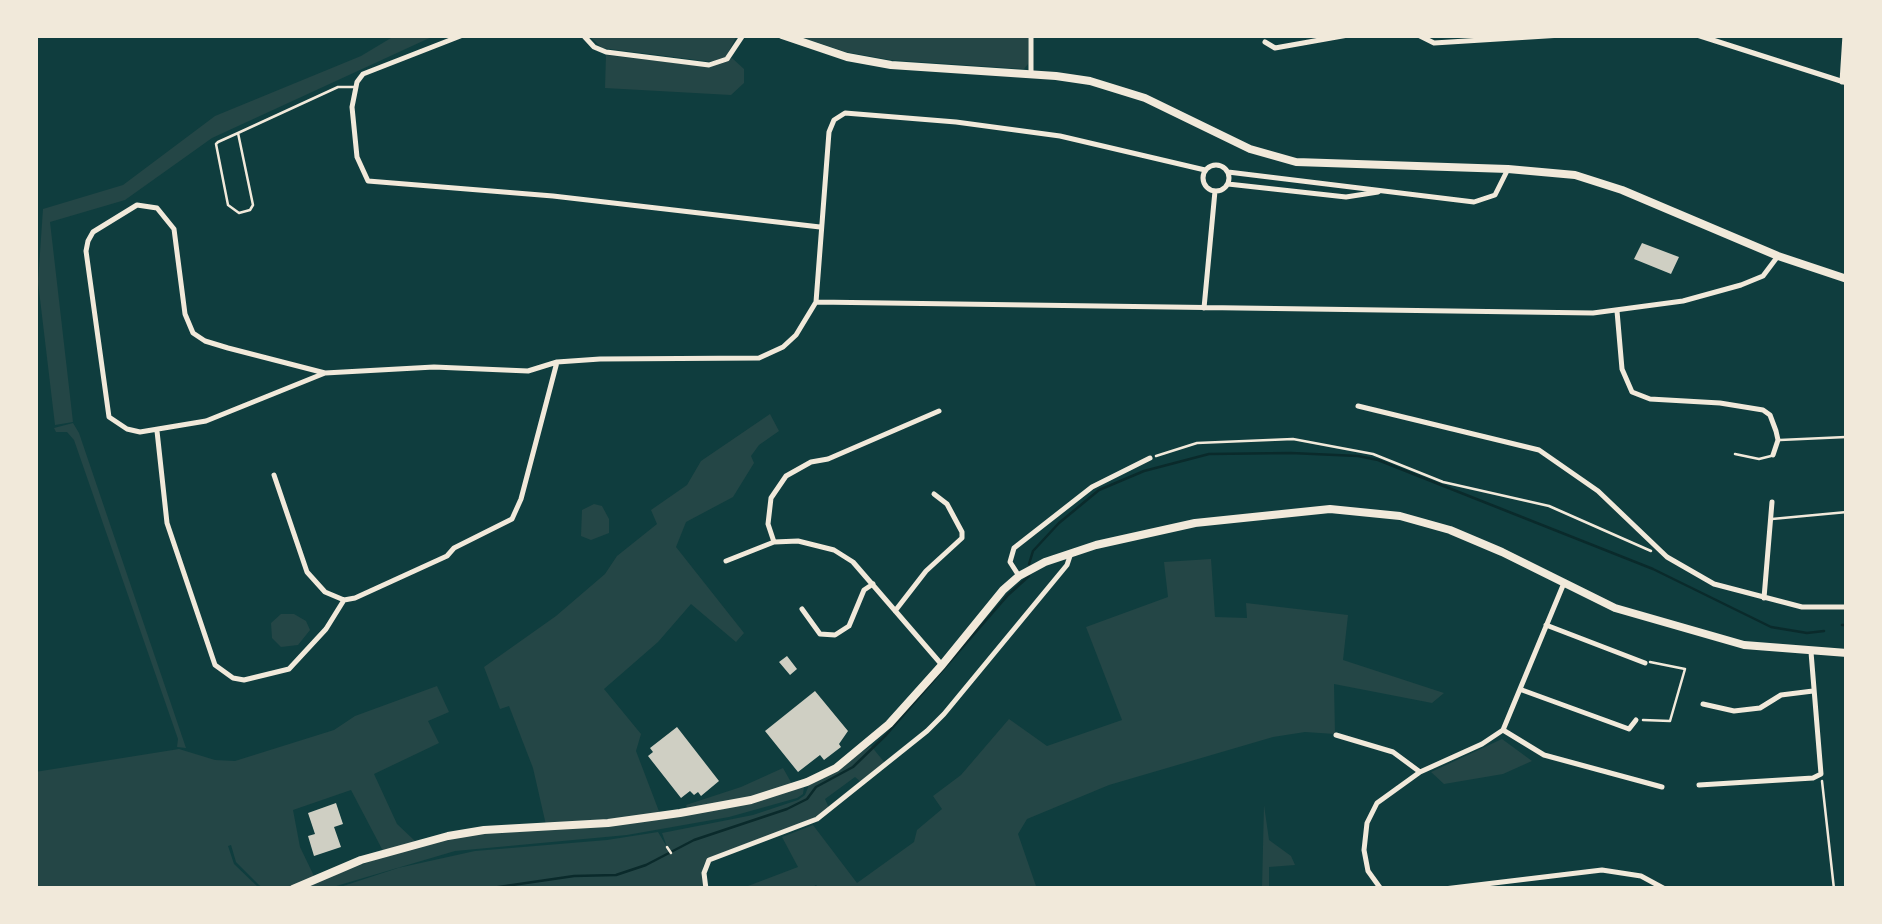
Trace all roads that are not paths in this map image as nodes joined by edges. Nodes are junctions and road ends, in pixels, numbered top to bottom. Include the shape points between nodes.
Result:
1 (462, 35) edge
2 (583, 35) edge
3 (743, 35) edge
4 (782, 35) edge
5 (1030, 35) edge
6 (1348, 35) edge
7 (1418, 35) edge
8 (1562, 35) edge
9 (1697, 35) edge
10 (1846, 35) edge
11 (1265, 42) dead end
12 (1031, 74) junction
13 (1844, 82) edge
14 (355, 87) junction
15 (238, 133) junction
16 (1508, 169) junction
17 (1205, 170) junction
18 (1228, 172) junction
19 (1228, 184) junction
20 (1380, 191) junction
21 (1215, 192) junction
22 (820, 227) junction
23 (1778, 256) junction
24 (1847, 279) edge
25 (816, 302) junction
26 (1204, 308) junction
27 (1617, 311) junction
28 (557, 362) junction
29 (325, 373) junction
30 (1358, 406) dead end
31 (939, 411) dead end
32 (157, 431) junction
33 (1846, 437) edge
34 (1778, 440) junction
35 (1735, 454) dead end
36 (1772, 456) joint
37 (1150, 458) road end
38 (274, 475) dead end
39 (934, 494) dead end
40 (1772, 502) dead end
41 (1847, 512) edge
42 (1771, 519) junction
43 (774, 542) junction
44 (1071, 553) junction
45 (726, 561) dead end
46 (1020, 576) junction
47 (1564, 583) junction
48 (873, 584) junction
49 (1764, 598) junction
50 (344, 600) junction
51 (1847, 607) edge
52 (802, 609) dead end
53 (895, 611) junction
54 (1546, 626) junction
55 (1811, 652) junction
56 (1847, 653) edge
57 (1645, 663) road end
58 (942, 665) junction
59 (1522, 690) junction
60 (1813, 692) junction
61 (1703, 704) dead end
62 (1636, 720) road end
63 (1503, 730) junction
64 (1336, 734) dead end
65 (1420, 772) junction
66 (1699, 786) dead end
67 (1662, 788) dead end
68 (293, 889) edge
69 (706, 889) edge
70 (1381, 889) edge
71 (1444, 889) edge
72 (1665, 889) edge

1 - 14 street via 363,74
2 - 3 street via 606,52 708,65 727,59
4 - 12 main road via 891,65
5 - 12 street
6 - 11 street via 1274,48
7 - 8 street via 1434,44
9 - 13 street
10 - 13 street
12 - 16 main road via 1125,91 1296,162
14 - 15 lane via 338,87
14 - 22 street via 357,158 368,181
15 - 15 lane via 253,198 250,210 239,213 228,205 215,148
16 - 20 street via 1495,195 1474,202
16 - 23 main road via 1596,180
17 - 18 street via 1219,165
17 - 21 street via 1203,182
17 - 22 street via 1060,136 845,113 829,132
18 - 19 street
18 - 20 street
19 - 20 street via 1346,196
19 - 21 street
21 - 26 street
22 - 25 street
23 - 24 main road
23 - 27 street via 1762,276 1741,285
25 - 26 street
25 - 28 street via 783,348 759,358
26 - 27 street
27 - 34 street via 1622,370 1632,392 1754,408 1770,416
28 - 29 street via 528,371
28 - 50 street via 512,519 447,556
29 - 32 street via 206,422
29 - 32 street via 194,333 185,314 174,229 157,208 137,205 93,232 86,251 109,417 127,429
30 - 49 street via 1540,450 1598,491 1667,557 1714,584
31 - 43 street via 786,476 771,498
32 - 50 street via 167,523 215,665 244,680 289,669
33 - 34 lane
34 - 36 street
35 - 36 lane
37 - 46 street via 1092,487 1014,548 1010,562
38 - 50 street via 307,572
39 - 53 street via 947,504 962,538
40 - 42 street
41 - 42 lane
42 - 49 street
43 - 45 street
43 - 48 street via 834,550
44 - 46 main road
44 - 47 main road via 1195,523 1330,509 1400,516 1450,530
44 - 69 street via 927,731 817,819 709,860
46 - 58 main road
47 - 54 street
47 - 55 main road via 1615,608 1693,631
48 - 52 street via 864,590 855,618 836,635 820,634
48 - 53 street
49 - 51 street
53 - 58 street
54 - 57 street
54 - 59 street
55 - 56 main road
55 - 60 street
58 - 68 main road via 864,747 782,792 608,824 448,836 372,856
59 - 62 street via 1630,729
59 - 63 street
60 - 61 street via 1780,695 1760,708
60 - 66 street via 1821,774
63 - 65 street
63 - 67 street via 1544,755
64 - 65 street via 1393,752
65 - 70 street via 1377,803 1367,823 1368,871
71 - 72 street via 1602,870 1641,876

